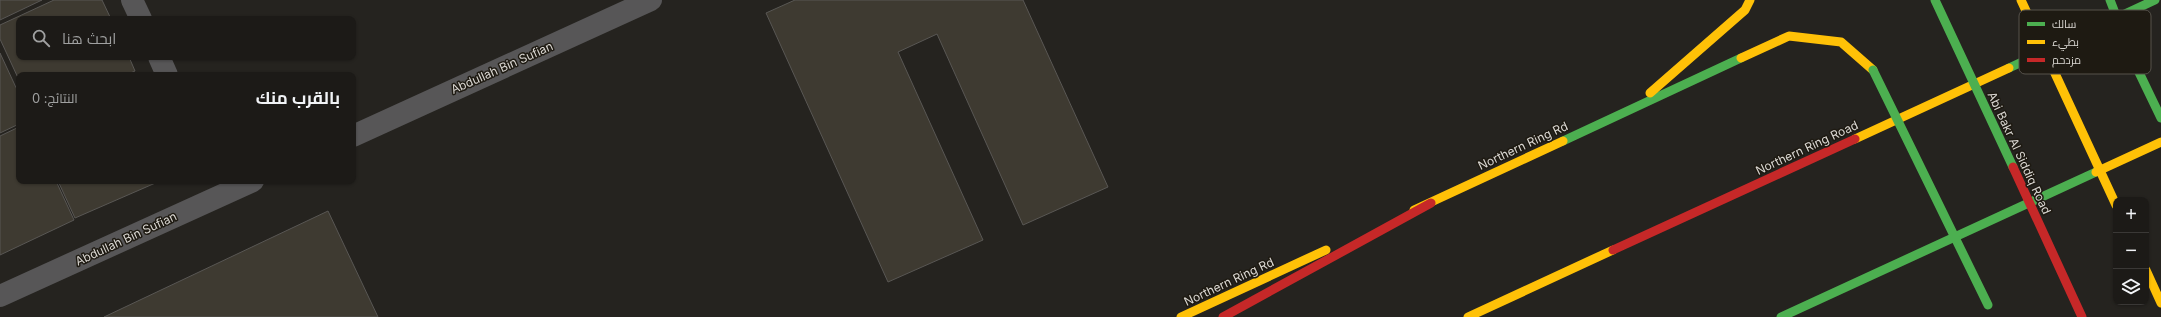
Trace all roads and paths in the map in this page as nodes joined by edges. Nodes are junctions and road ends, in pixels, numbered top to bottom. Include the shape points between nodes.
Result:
1 (132, 0) edge
2 (651, 0) edge
3 (1750, 0) edge
4 (1935, 0) edge
5 (2021, 0) edge
6 (2110, 0) edge
7 (2155, 0) edge
8 (2026, 10) edge
9 (2114, 10) edge
10 (2133, 10) edge
11 (140, 16) edge
12 (160, 60) edge
13 (2019, 63) edge
14 (166, 72) edge
15 (2055, 74) edge
16 (2140, 74) edge
17 (1632, 109) junction
18 (2161, 118) edge
19 (356, 135) edge
20 (2161, 142) edge
21 (239, 184) edge
22 (220, 188) edge
23 (2113, 199) edge
24 (1431, 203) junction
25 (2149, 276) edge
26 (0, 296) edge
27 (2161, 302) edge
28 (1181, 317) edge
29 (1223, 317) edge
30 (1468, 317) edge
31 (1781, 317) edge
32 (1989, 317) edge
33 (2082, 317) edge

1 - 11 street
2 - 19 street, Abdullah Bin Sufian
3 - 17 main road via 1745,10
4 - 33 main road, Abi Bakr Al Siddiq Road, bridge
5 - 8 main road, bridge
6 - 9 main road, bridge
7 - 10 main road, Northern Ring Road
12 - 14 street
13 - 30 main road, Northern Ring Road
15 - 23 main road, bridge
16 - 18 main road, bridge
17 - 24 main road, Northern Ring Rd
17 - 32 main road, Northern Ring Rd, bridge via 1788,36 1841,42 1873,70 1988,305
20 - 31 main road
21 - 22 street, Abdullah Bin Sufian
22 - 26 street, Abdullah Bin Sufian
24 - 28 main road, Northern Ring Rd
24 - 29 main road
25 - 27 main road

